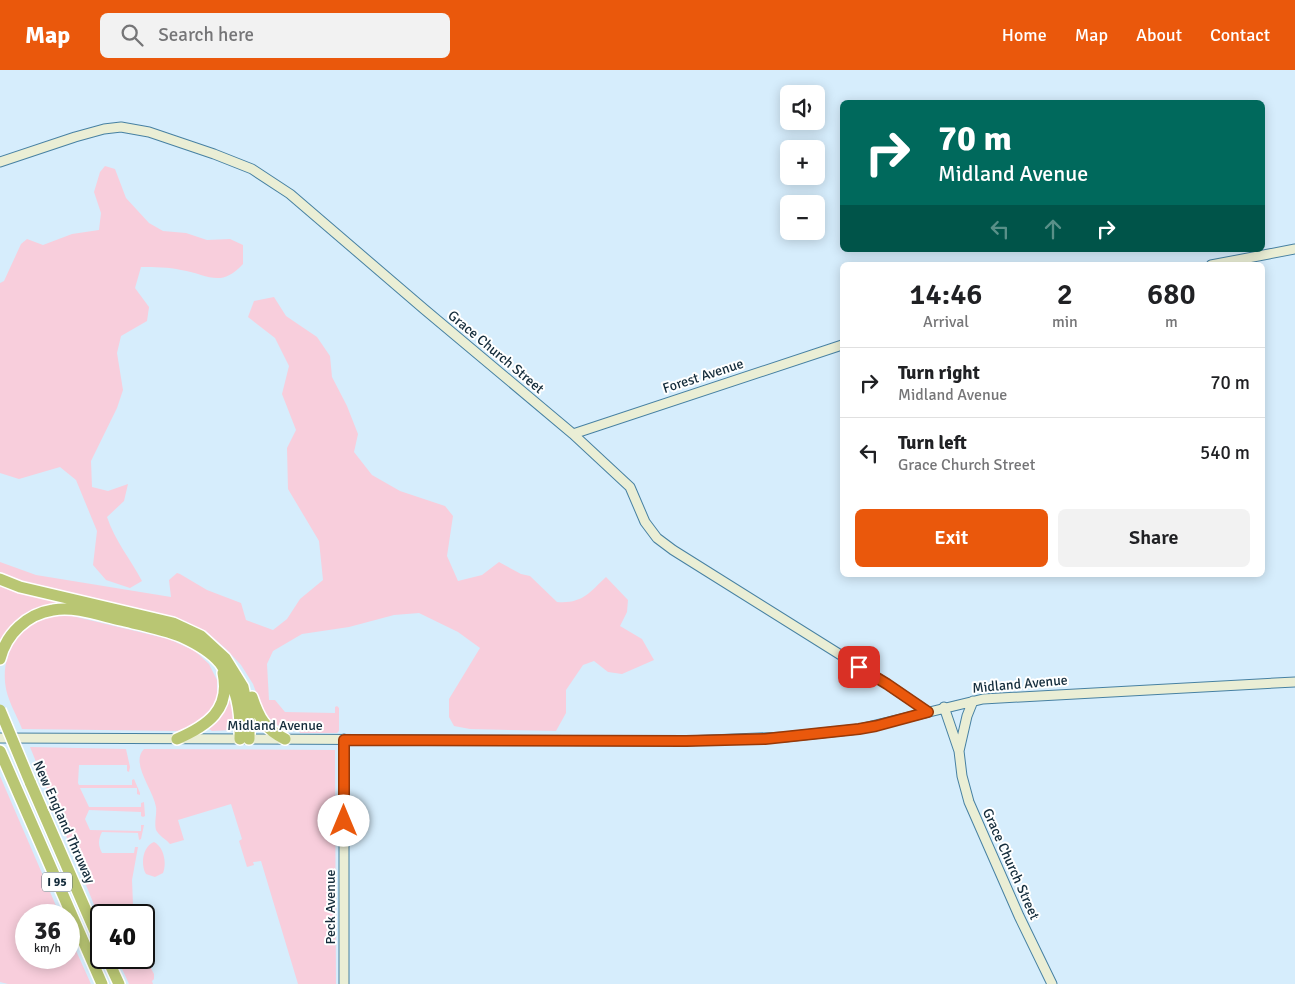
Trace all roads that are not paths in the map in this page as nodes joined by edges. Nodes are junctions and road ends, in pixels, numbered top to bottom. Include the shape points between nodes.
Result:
1 (0, 162) edge
2 (1295, 249) edge
3 (1227, 262) edge
4 (840, 346) edge
5 (573, 434) junction
6 (0, 580) edge
7 (0, 659) edge
8 (222, 660) junction
9 (1295, 682) edge
10 (973, 700) junction
11 (944, 707) junction
12 (0, 710) edge
13 (928, 712) junction
14 (0, 738) edge
15 (177, 739) junction
16 (244, 739) junction
17 (285, 739) junction
18 (344, 740) junction
19 (0, 750) edge
20 (959, 751) junction
21 (90, 919) edge
22 (112, 969) edge
23 (102, 984) edge
24 (120, 984) edge
25 (344, 984) edge
26 (1052, 984) edge

1 - 5 street, Grace Church Street via 75,137 121,127 139,129 252,170 290,194
2 - 3 street
4 - 5 street, Forest Avenue
5 - 13 street, Grace Church Street via 630,487 645,522 657,538
6 - 8 highway via 183,626 201,636
7 - 8 highway via 9,637 22,624 44,612 63,609 174,634
8 - 15 highway via 225,682 220,707 201,728
8 - 16 highway via 237,677 245,695 249,715
8 - 17 highway via 241,676 265,725
9 - 10 street, Midland Avenue
10 - 11 street, Midland Avenue
10 - 20 street, Grace Church Street
11 - 13 street, Midland Avenue
11 - 20 street, Grace Church Street
12 - 21 highway, New England Thruway / I 95, bridge
13 - 18 street, Midland Avenue via 859,729 765,739
14 - 15 street, Midland Avenue
15 - 16 street, Midland Avenue
16 - 17 street, Midland Avenue
17 - 18 street, Midland Avenue
18 - 25 street, Peck Avenue
19 - 23 highway, I 95
20 - 26 street, Grace Church Street via 969,802
22 - 24 highway

